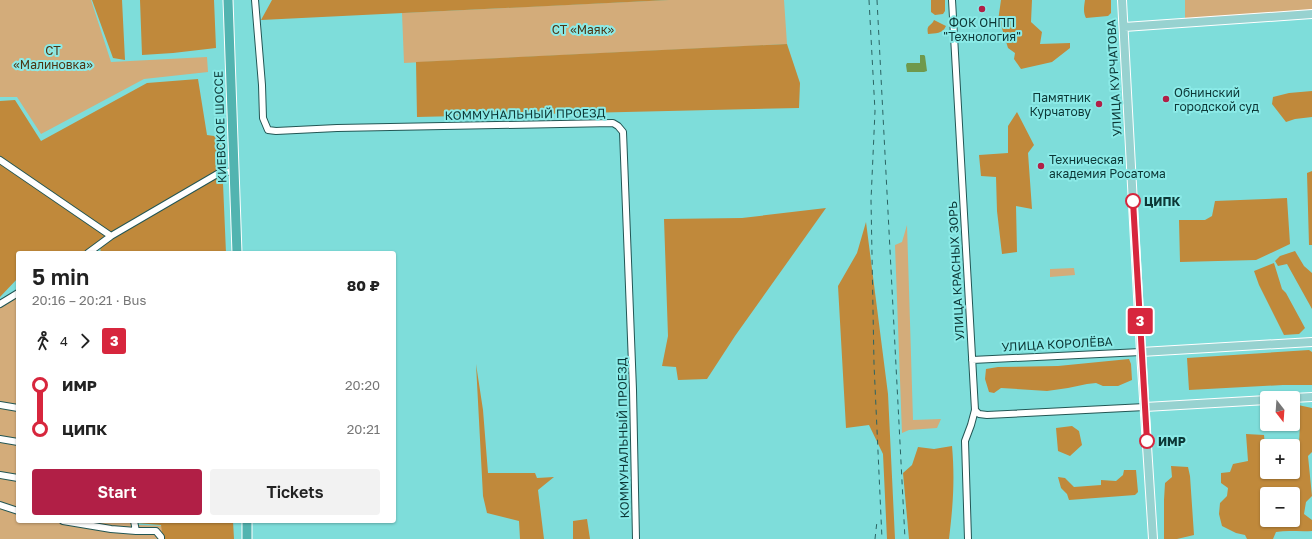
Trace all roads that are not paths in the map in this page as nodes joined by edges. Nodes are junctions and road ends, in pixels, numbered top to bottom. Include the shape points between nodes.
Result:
1 (228, 0) edge
2 (255, 0) edge
3 (952, 0) edge
4 (1122, 0) edge
5 (1312, 14) edge
6 (1124, 27) junction
7 (0, 160) edge
8 (234, 171) junction
9 (111, 236) junction
10 (96, 251) edge
11 (237, 251) edge
12 (16, 294) edge
13 (0, 304) edge
14 (1312, 342) edge
15 (1141, 352) junction
16 (972, 360) junction
17 (1312, 397) edge
18 (1300, 398) edge
19 (1260, 400) edge
20 (0, 405) edge
21 (1145, 407) junction
22 (16, 408) edge
23 (975, 410) junction
24 (0, 439) edge
25 (16, 442) edge
26 (0, 475) edge
27 (16, 478) edge
28 (0, 505) edge
29 (16, 510) edge
30 (74, 523) edge
31 (134, 523) edge
32 (246, 523) edge
33 (136, 530) junction
34 (161, 539) edge
35 (247, 539) edge
36 (636, 539) edge
37 (968, 539) edge
38 (1153, 539) edge

1 - 8 highway, КИЕВСКОЕ ШОССЕ
2 - 36 street, КОММУНАЛЬНЫЙ ПРОЕЗД via 262,118 268,130 613,123 624,132
3 - 16 street, УЛИЦА КРАСНЫХ ЗОРЬ
4 - 6 main road, УЛИЦА КУРЧАТОВА
5 - 6 main road
6 - 15 main road, УЛИЦА КУРЧАТОВА
7 - 9 street
8 - 9 street via 219,172
8 - 11 highway, КИЕВСКОЕ ШОССЕ
9 - 10 street
12 - 13 street
14 - 15 main road, УЛИЦА КОРОЛЁВА
15 - 16 street, УЛИЦА КОРОЛЁВА
15 - 21 main road, УЛИЦА КУРЧАТОВА
16 - 23 street, УЛИЦА КРАСНЫХ ЗОРЬ
17 - 18 main road
19 - 21 main road
20 - 22 street
21 - 23 street via 987,415 979,414
21 - 38 main road, УЛИЦА КУРЧАТОВА
23 - 37 street, УЛИЦА КРАСНЫХ ЗОРЬ via 965,441
24 - 25 street
26 - 27 street
28 - 29 street
30 - 33 street
31 - 33 street
32 - 35 highway
33 - 34 street via 156,531

